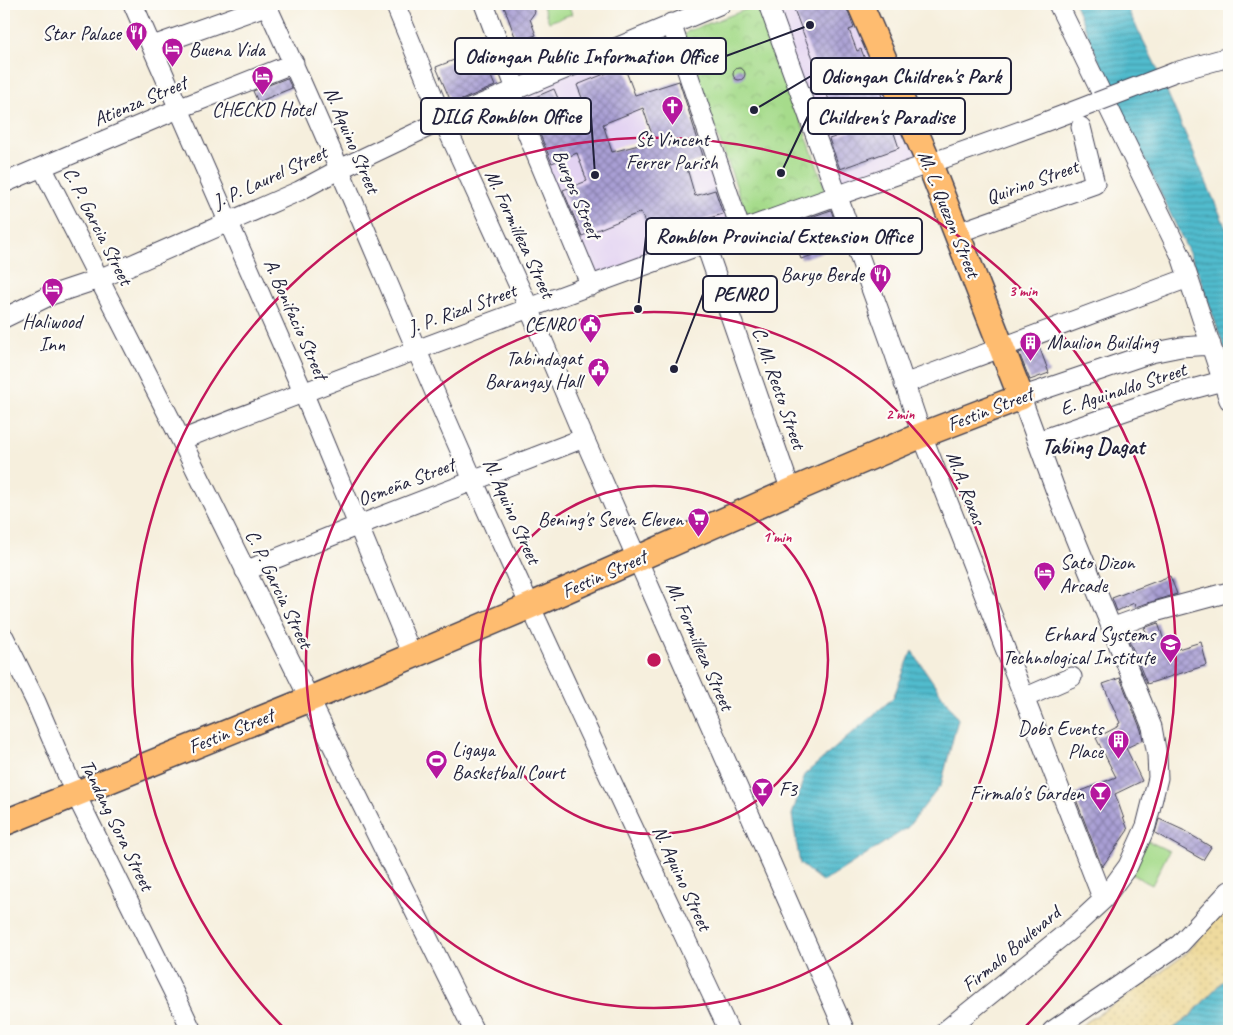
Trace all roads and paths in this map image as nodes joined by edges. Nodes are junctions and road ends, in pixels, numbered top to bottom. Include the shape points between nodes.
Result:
1 (133, 4) edge
2 (268, 4) edge
3 (395, 4) edge
4 (484, 4) edge
5 (721, 4) edge
6 (768, 4) edge
7 (860, 4) edge
8 (1058, 4) edge
9 (671, 24) junction
10 (152, 46) junction
11 (1229, 56) edge
12 (294, 63) junction
13 (513, 90) junction
14 (178, 109) junction
15 (443, 120) junction
16 (1081, 126) dead end
17 (930, 165) junction
18 (42, 167) junction
19 (340, 169) junction
20 (4, 184) edge
21 (837, 196) junction
22 (229, 222) junction
23 (741, 230) junction
24 (957, 233) junction
25 (705, 243) junction
26 (1188, 278) junction
27 (99, 279) junction
28 (590, 286) junction
29 (529, 308) junction
30 (4, 318) edge
31 (1210, 345) junction
32 (1001, 347) junction
33 (416, 349) junction
34 (1222, 381) junction
35 (904, 384) junction
36 (303, 392) junction
37 (1021, 397) junction
38 (1229, 400) edge
39 (922, 435) junction
40 (584, 438) junction
41 (181, 440) junction
42 (1038, 441) junction
43 (473, 480) junction
44 (791, 491) junction
45 (359, 524) junction
46 (637, 559) junction
47 (245, 571) junction
48 (1229, 592) edge
49 (530, 606) junction
50 (1111, 628) junction
51 (4, 637) edge
52 (412, 655) junction
53 (1072, 677) dead end
54 (1024, 698) junction
55 (310, 699) junction
56 (75, 793) junction
57 (4, 823) edge
58 (1229, 891) edge
59 (1103, 900) junction
60 (192, 1031) edge
61 (474, 1031) edge
62 (729, 1031) edge
63 (845, 1031) edge
64 (945, 1031) edge
65 (1052, 1031) edge

1 - 10 street, A. Bonifacio Street
2 - 10 street
2 - 12 street, N. Aquino Street
3 - 15 street, M. Formilleza Street
4 - 13 street, Burgos Street
5 - 9 street, J. P. Laurel Street
6 - 21 street, M.A. Roxas
7 - 17 main road, M. L. Quezon Street
8 - 26 street via 1181,256
9 - 13 street, J. P. Laurel Street
9 - 23 street
10 - 14 street, A. Bonifacio Street
11 - 17 street, J. P. Rizal Street, bridge via 1176,72
12 - 14 street, Atienza Street
12 - 19 street, N. Aquino Street
13 - 15 street, J. P. Laurel Street
13 - 28 street, Burgos Street
14 - 18 street, Atienza Street
14 - 22 street, A. Bonifacio Street
15 - 19 street, J. P. Laurel Street
15 - 29 street, M. Formilleza Street
16 - 24 street, Quirino Street via 1095,184
17 - 21 street, J. P. Rizal Street
17 - 24 main road, M. L. Quezon Street
18 - 20 street, Atienza Street
18 - 27 street, C. P. Garcia Street
19 - 22 street, J. P. Laurel Street
19 - 33 street, N. Aquino Street
21 - 23 street, J. P. Rizal Street
21 - 35 street, M.A. Roxas
22 - 27 street, J. P. Laurel Street
22 - 36 street, A. Bonifacio Street
23 - 25 street, J. P. Rizal Street
24 - 32 main road, M. L. Quezon Street
25 - 28 street, J. P. Rizal Street
25 - 44 street, C. M. Recto Street
26 - 31 street
26 - 32 street
27 - 30 street, J. P. Laurel Street via 51,295
27 - 41 street, C. P. Garcia Street
28 - 29 street, J. P. Rizal Street
29 - 33 street, J. P. Rizal Street
29 - 40 street, M. Formilleza Street
31 - 34 street
31 - 37 street, Festin Street via 1151,353
32 - 35 street
32 - 37 main road, M. L. Quezon Street
33 - 36 street, J. P. Rizal Street
33 - 43 street, N. Aquino Street
34 - 38 street
34 - 42 street, E. Aguinaldo Street via 1174,394
35 - 39 street, M.A. Roxas
36 - 41 street, J. P. Rizal Street
36 - 45 street, A. Bonifacio Street
37 - 39 main road, Festin Street
37 - 42 street, M. L. Quezon Street
39 - 44 main road, Festin Street
39 - 54 street, M.A. Roxas
40 - 43 street, Osmeña Street
40 - 46 street, M. Formilleza Street
41 - 47 street, C. P. Garcia Street
42 - 50 street, M. L. Quezon Street
43 - 45 street, Osmeña Street
43 - 49 street, N. Aquino Street
44 - 46 main road, Festin Street
45 - 47 street, Osmeña Street
45 - 52 street, A. Bonifacio Street
46 - 49 main road, Festin Street
46 - 63 street, M. Formilleza Street
47 - 55 street, C. P. Garcia Street
48 - 50 street via 1158,611
49 - 52 main road, Festin Street
49 - 62 street, N. Aquino Street
50 - 59 street, M. L. Quezon Street via 1152,727 1158,754 1158,778 1146,826 1128,866
51 - 56 street, Tandang Sora Street
52 - 55 main road, Festin Street
53 - 54 street
54 - 59 street, M.A. Roxas
55 - 56 main road, Festin Street
55 - 61 street, C. P. Garcia Street
56 - 57 main road, Festin Street
56 - 60 street, Tandang Sora Street
58 - 65 street via 1180,944
59 - 64 street, Firmalo Boulevard

